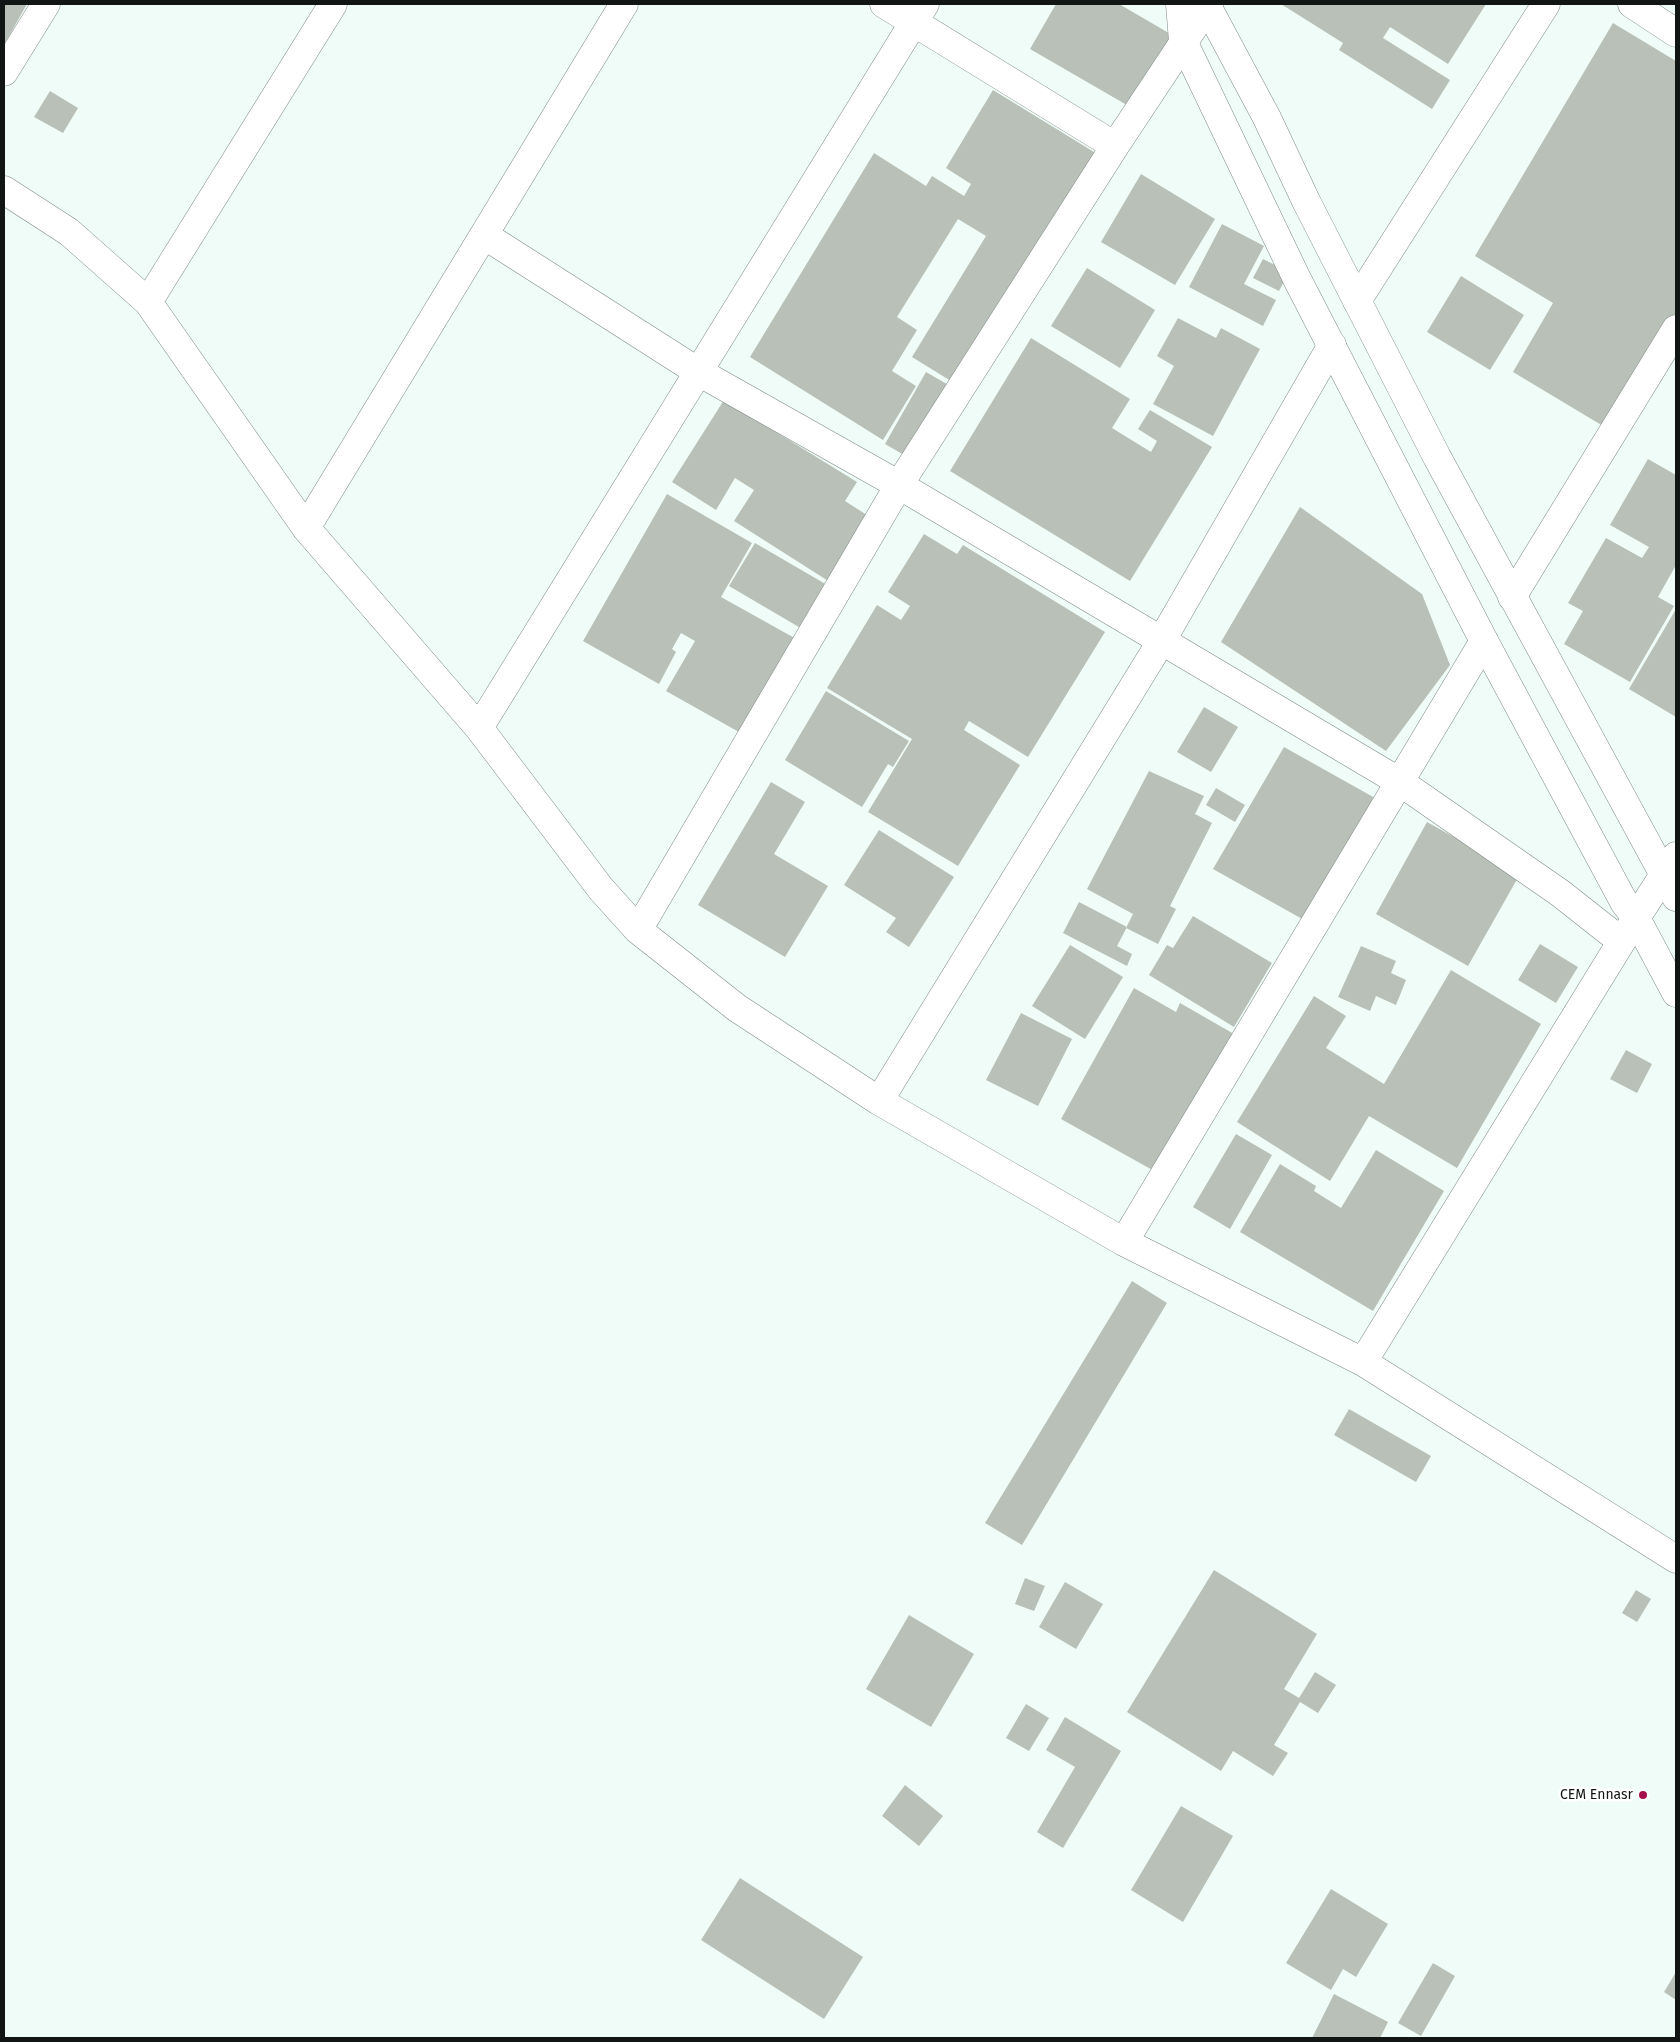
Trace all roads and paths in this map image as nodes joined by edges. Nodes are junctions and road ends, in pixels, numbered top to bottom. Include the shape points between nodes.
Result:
1 (46, 4) edge
2 (333, 4) edge
3 (624, 4) edge
4 (884, 4) edge
5 (1180, 4) edge
6 (1208, 4) edge
7 (1546, 4) edge
8 (1632, 4) edge
9 (920, 13) edge
10 (1676, 33) edge
11 (1183, 41) junction
12 (4, 72) edge
13 (1115, 146) junction
14 (4, 190) edge
15 (484, 236) junction
16 (148, 302) junction
17 (1357, 302) junction
18 (1676, 330) edge
19 (1332, 345) junction
20 (697, 371) junction
21 (899, 486) junction
22 (306, 528) junction
23 (1512, 597) junction
24 (1162, 640) junction
25 (1484, 641) junction
26 (479, 728) junction
27 (1400, 782) junction
28 (1672, 876) edge
29 (1636, 918) junction
30 (638, 930) junction
31 (1621, 941) junction
32 (1676, 993) edge
33 (879, 1101) junction
34 (1124, 1242) junction
35 (1363, 1362) junction
36 (1676, 1558) edge

1 - 12 street
2 - 16 street
3 - 15 street
4 - 9 street
5 - 11 street
6 - 11 street
6 - 17 street
7 - 17 street
8 - 10 street
9 - 13 street
9 - 20 street
11 - 13 street
11 - 19 street
13 - 21 street
14 - 16 street via 69,232
15 - 20 street
15 - 22 street via 414,346
16 - 22 street
17 - 23 street
18 - 23 street
19 - 24 street
19 - 25 street
20 - 21 street
20 - 26 street
21 - 24 street
21 - 30 street
22 - 26 street
23 - 28 street
24 - 27 street
24 - 33 street
25 - 27 street
25 - 29 street via 1624,902
26 - 30 street via 602,890
27 - 31 street via 1560,893
27 - 34 street
28 - 29 street
29 - 31 street
29 - 32 street
30 - 33 street via 737,1008
31 - 35 street
33 - 34 street
34 - 35 street
35 - 36 street

